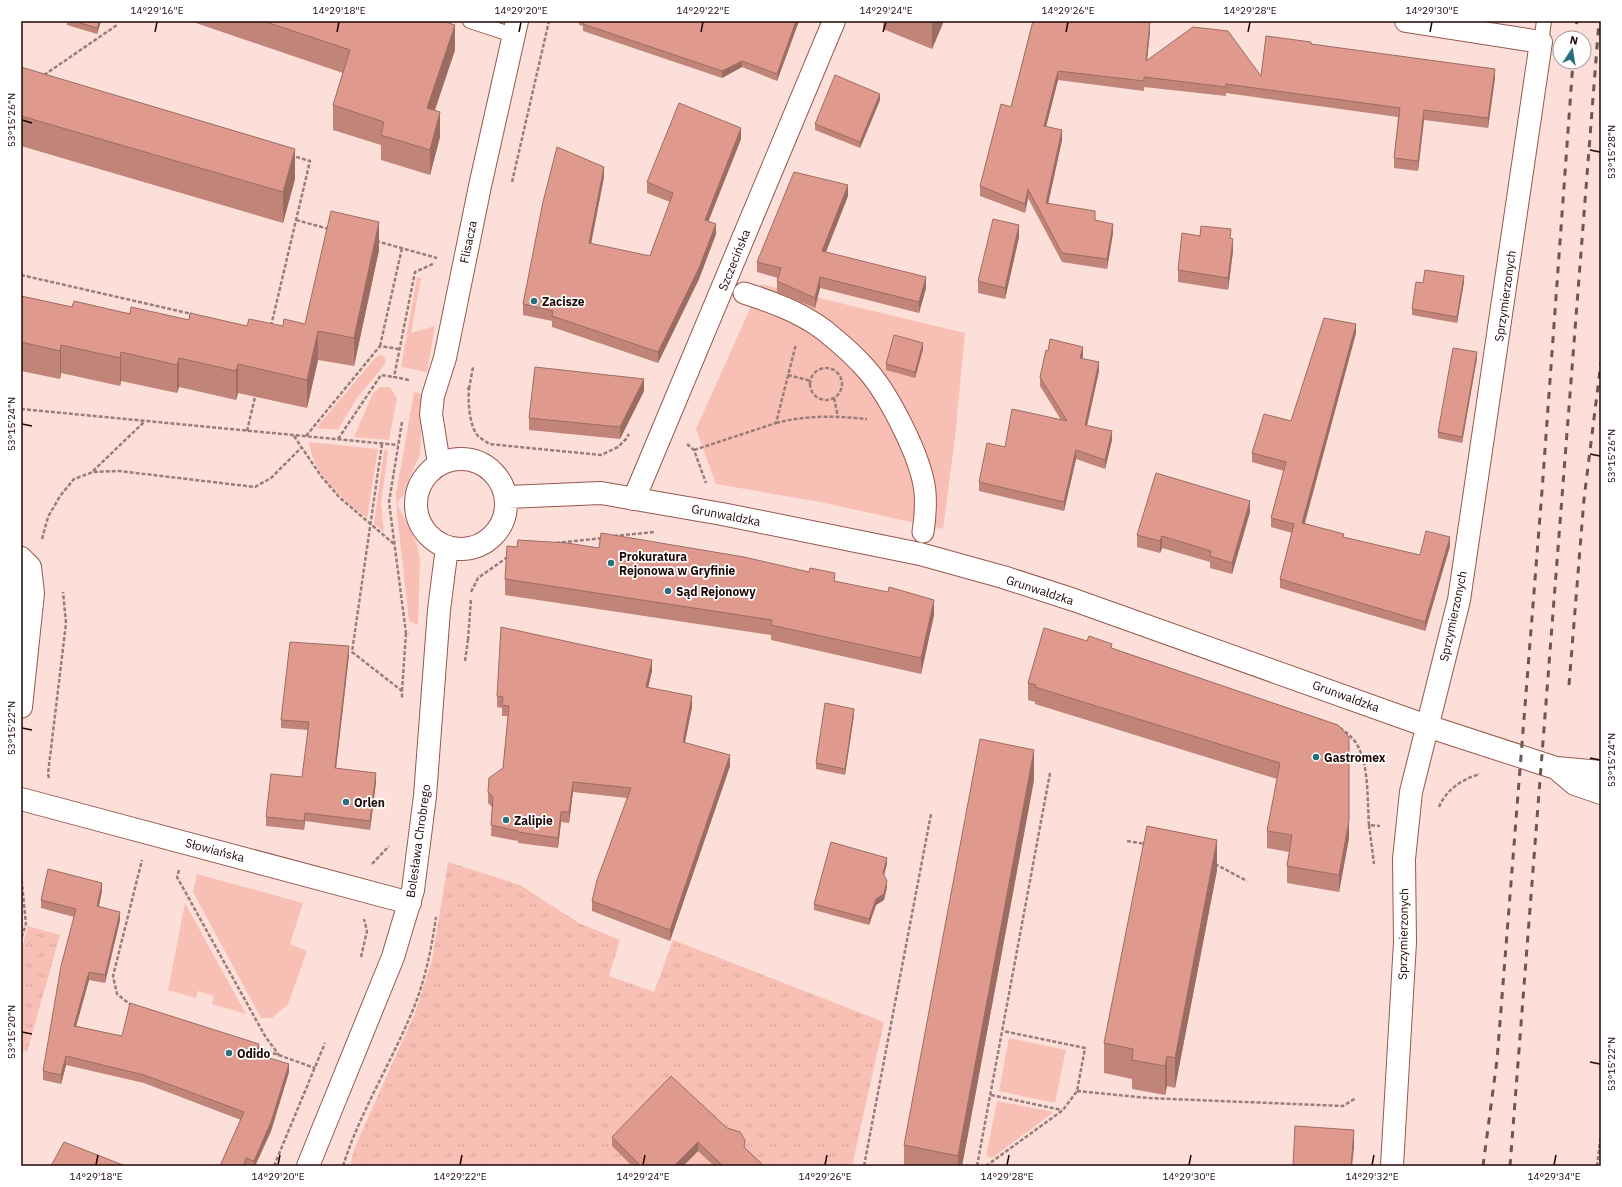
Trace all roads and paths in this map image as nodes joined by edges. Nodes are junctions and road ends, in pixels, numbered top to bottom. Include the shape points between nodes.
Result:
1 (470, 21) edge
2 (549, 21) edge
3 (834, 21) edge
4 (1406, 21) edge
5 (117, 25) dead end
6 (515, 28) edge
7 (1543, 32) edge
8 (42, 77) edge
9 (287, 154) edge
10 (511, 186) dead end
11 (296, 220) junction
12 (334, 230) edge
13 (372, 240) edge
14 (402, 248) junction
15 (443, 259) dead end
16 (21, 275) edge
17 (744, 293) dead end
18 (200, 316) edge
19 (803, 316) junction
20 (270, 331) edge
21 (380, 346) junction
22 (399, 350) dead end
23 (474, 362) dead end
24 (788, 375) junction
25 (394, 377) dead end
26 (409, 380) dead end
27 (811, 381) junction
28 (408, 387) dead end
29 (462, 388) dead end
30 (469, 388) junction
31 (255, 397) edge
32 (834, 398) junction
33 (21, 409) edge
34 (403, 416) dead end
35 (838, 417) junction
36 (144, 421) junction
37 (776, 423) junction
38 (631, 428) dead end
39 (902, 428) junction
40 (247, 431) junction
41 (294, 436) junction
42 (306, 436) junction
43 (338, 440) junction
44 (684, 441) dead end
45 (382, 444) junction
46 (398, 445) junction
47 (302, 447) junction
48 (694, 450) junction
49 (439, 464) junction
50 (93, 472) junction
51 (708, 487) dead end
52 (506, 497) junction
53 (634, 499) junction
54 (370, 524) junction
55 (923, 532) dead end
56 (663, 533) dead end
57 (42, 542) dead end
58 (555, 543) edge
59 (394, 544) junction
60 (447, 547) junction
61 (511, 555) edge
62 (21, 558) edge
63 (355, 627) dead end
64 (406, 633) junction
65 (412, 634) dead end
66 (463, 639) dead end
67 (402, 691) dead end
68 (21, 707) edge
69 (1335, 724) edge
70 (1427, 726) junction
71 (1556, 768) junction
72 (1601, 772) edge
73 (1050, 773) dead end
74 (1483, 773) dead end
75 (1601, 793) edge
76 (21, 799) edge
77 (1437, 812) dead end
78 (931, 814) dead end
79 (1406, 828) junction
80 (1126, 841) dead end
81 (1148, 844) edge
82 (143, 854) dead end
83 (1212, 863) edge
84 (21, 874) edge
85 (1247, 881) dead end
86 (410, 903) junction
87 (362, 914) dead end
88 (21, 938) edge
89 (360, 958) dead end
90 (419, 995) dead end
91 (136, 1008) edge
92 (1003, 1031) junction
93 (1038, 1034) dead end
94 (265, 1036) dead end
95 (1037, 1038) junction
96 (327, 1040) dead end
97 (249, 1045) edge
98 (279, 1055) junction
99 (315, 1068) junction
100 (1077, 1091) junction
101 (991, 1095) junction
102 (1356, 1098) dead end
103 (1063, 1110) junction
104 (1601, 1133) edge
105 (274, 1166) edge
106 (308, 1166) edge
107 (344, 1166) edge
108 (864, 1166) edge
109 (977, 1166) edge
110 (986, 1166) edge
111 (1392, 1166) edge
112 (1597, 1166) edge

1 - 6 lane
2 - 10 path
3 - 53 street, Szczecińska
4 - 7 street
5 - 8 path
6 - 49 street, Flisacza via 446,358 433,396 432,414
7 - 70 street, Sprzymierzonych via 1459,600
9 - 11 path via 310,161
11 - 12 path
11 - 20 path
13 - 14 path
14 - 15 path
14 - 21 path
16 - 18 path
17 - 19 street
19 - 24 path
19 - 39 street via 824,330 869,372
21 - 22 path
21 - 42 path
23 - 30 path
24 - 27 path
24 - 37 path
25 - 43 path via 381,375
26 - 28 path
27 - 32 path via 811,387 817,397 828,400
27 - 32 path via 812,375 822,368 835,370 841,378 842,390
29 - 30 path
30 - 38 path via 468,405 474,428 478,436 489,444 601,455 618,447 626,439
31 - 40 path
32 - 35 path
33 - 36 path
34 - 46 path
35 - 37 path via 797,418
35 - 39 path via 869,419
36 - 40 path
36 - 50 path
37 - 48 path
39 - 55 street via 920,470 925,491
40 - 41 path
41 - 42 path
41 - 47 path
42 - 43 path
43 - 45 path
44 - 48 path
45 - 46 path
45 - 54 path
46 - 59 path via 389,502
47 - 50 path via 271,478 255,487 119,471
47 - 54 path via 321,476 347,505
48 - 51 path
49 - 52 street via 452,459 478,461 492,470 500,480
49 - 60 street via 422,480 417,494 416,511 423,529
50 - 57 path via 74,480 60,496 48,517
52 - 53 street, Grunwaldzka via 594,493
52 - 60 street via 506,514 500,528 491,538 471,548
53 - 70 street, Grunwaldzka via 854,540 970,568 1162,630
54 - 59 path
54 - 63 path
56 - 58 path
59 - 64 path
60 - 86 street, Bolesława Chrobrego via 439,610 421,832
61 - 66 path via 478,578 471,591 468,640
62 - 68 street via 30,566 33,593
64 - 65 path
64 - 67 path
69 - 79 path via 1353,738 1361,752 1369,825
70 - 71 street, Grunwaldzka
70 - 79 street, Sprzymierzonych via 1411,792
71 - 72 street, Grunwaldzka
71 - 75 street, Grunwaldzka via 1575,784
73 - 92 path
74 - 77 path via 1457,784 1442,799
76 - 86 street, Słowiańska
78 - 108 path
79 - 111 street, Sprzymierzonych via 1404,942
80 - 81 path
82 - 91 path via 113,976 117,994
83 - 85 path
84 - 88 path via 26,924
86 - 106 street, Bolesława Chrobrego via 393,957
87 - 89 path via 367,931
90 - 107 path via 350,1144
92 - 95 path
92 - 101 path
93 - 95 path
94 - 98 path
95 - 100 path via 1085,1048
96 - 99 path
97 - 98 path
98 - 99 path
99 - 105 path
100 - 102 path via 1148,1098 1343,1106
100 - 103 path
101 - 103 path
101 - 109 path
103 - 110 path
104 - 112 path

